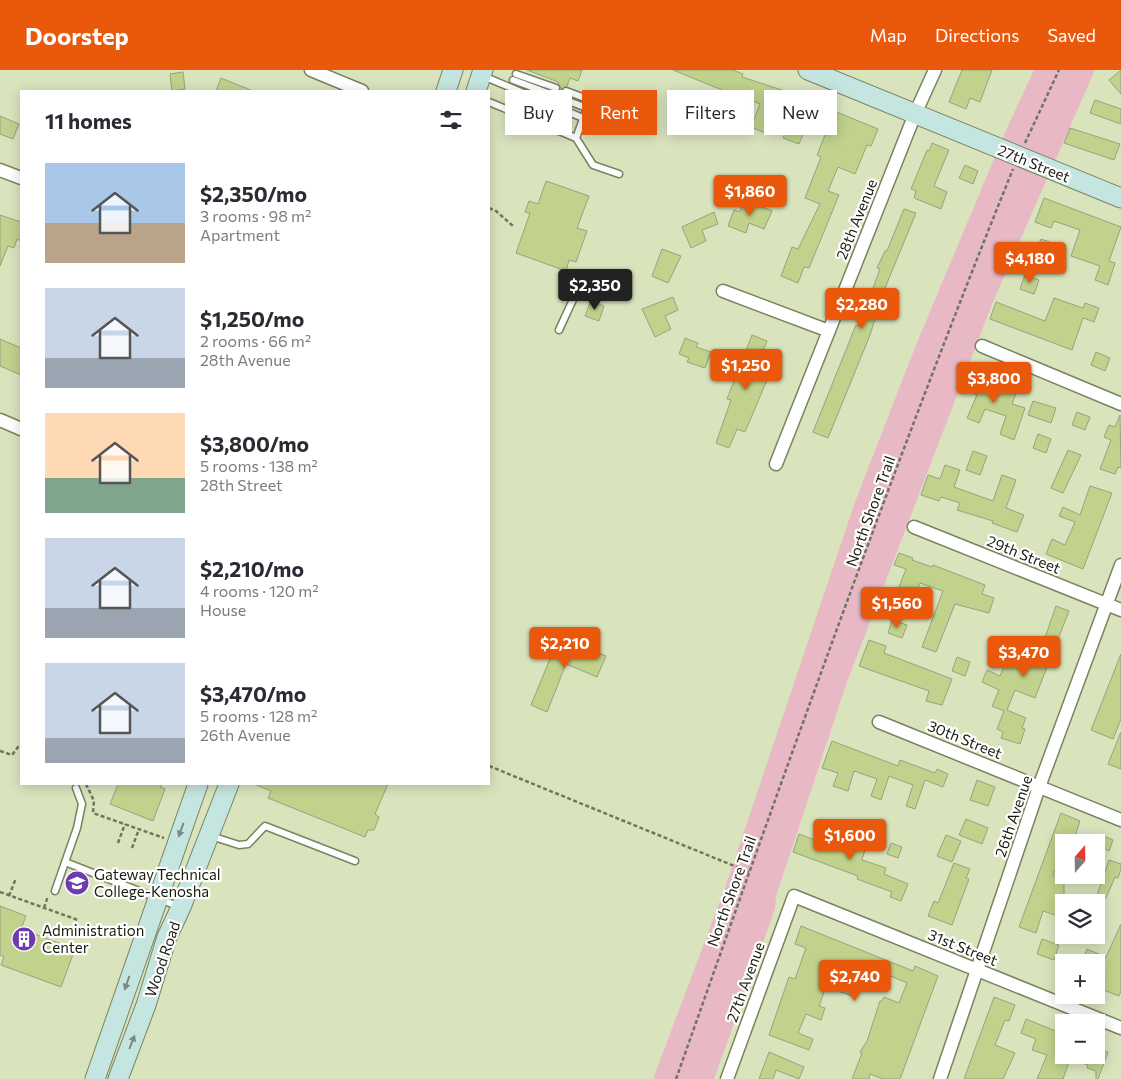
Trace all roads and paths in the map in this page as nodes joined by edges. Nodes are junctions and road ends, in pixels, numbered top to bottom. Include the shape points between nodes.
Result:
1 (312, 70) edge
2 (454, 70) edge
3 (808, 70) edge
4 (935, 70) edge
5 (1060, 70) edge
6 (480, 79) edge
7 (513, 80) junction
8 (556, 88) dead end
9 (360, 90) edge
10 (446, 90) edge
11 (540, 90) edge
12 (490, 102) edge
13 (915, 114) junction
14 (582, 118) edge
15 (582, 121) edge
16 (576, 138) junction
17 (1018, 158) junction
18 (0, 170) edge
19 (619, 174) dead end
20 (20, 178) edge
21 (1121, 198) edge
22 (490, 208) edge
23 (513, 226) dead end
24 (723, 291) dead end
25 (576, 293) dead end
26 (559, 330) dead end
27 (828, 331) junction
28 (982, 346) dead end
29 (1121, 404) edge
30 (0, 420) edge
31 (20, 429) edge
32 (776, 464) dead end
33 (914, 527) dead end
34 (1121, 565) edge
35 (1106, 604) junction
36 (1121, 610) edge
37 (880, 722) dead end
38 (20, 747) edge
39 (0, 751) edge
40 (490, 766) edge
41 (86, 785) edge
42 (198, 785) edge
43 (228, 785) edge
44 (1039, 787) junction
45 (76, 788) dead end
46 (1121, 820) edge
47 (125, 824) junction
48 (139, 829) junction
49 (210, 836) junction
50 (165, 838) dead end
51 (118, 843) dead end
52 (132, 848) dead end
53 (355, 861) dead end
54 (65, 862) junction
55 (749, 872) junction
56 (16, 878) dead end
57 (52, 891) joint
58 (0, 892) edge
59 (10, 896) junction
60 (794, 896) joint
61 (157, 897) junction
62 (181, 907) junction
63 (44, 908) junction
64 (78, 920) dead end
65 (978, 970) junction
66 (1121, 1028) edge
67 (95, 1079) edge
68 (118, 1079) edge
69 (676, 1079) edge
70 (727, 1079) edge
71 (940, 1079) edge

1 - 9 street
2 - 10 street
3 - 13 street, 27th Street
4 - 13 street, 28th Avenue
5 - 17 path, North Shore Trail
6 - 7 lane
7 - 8 lane
7 - 11 lane
7 - 14 lane via 525,96
12 - 16 lane
13 - 17 street, 27th Street
13 - 27 street, 28th Avenue
15 - 16 lane
16 - 19 lane via 593,165
17 - 21 street, 27th Street
17 - 55 path, North Shore Trail via 950,325
18 - 20 street
22 - 23 path
24 - 27 street
25 - 26 lane
27 - 32 street, 28th Avenue
28 - 29 street
30 - 31 street
33 - 35 street, 29th Street
34 - 35 street, 26th Avenue
35 - 36 street, 29th Street
35 - 44 street, 26th Avenue
37 - 44 street, 30th Street
38 - 39 path via 12,755
40 - 55 path
41 - 47 path via 94,801 93,813
42 -> 61 street, Wood Road
43 - 49 street, Wood Road
44 - 46 street, 30th Street
44 - 65 street, 26th Avenue
45 - 54 lane via 82,804
47 - 48 path
47 - 51 path
48 - 50 path
48 - 52 path
49 - 53 lane via 239,845 248,844 265,826
49 - 62 street, Wood Road
54 - 57 lane
54 - 61 lane
55 - 69 path, North Shore Trail
56 - 59 path
57 - 63 path
58 - 59 path
59 - 63 path
60 - 65 street, 31st Street
60 - 70 street, 27th Avenue
61 - 62 lane
61 -> 67 street, Wood Road
68 -> 62 street, Wood Road via 167,937
63 - 64 path
65 - 66 street, 31st Street
65 - 71 street, 26th Avenue

